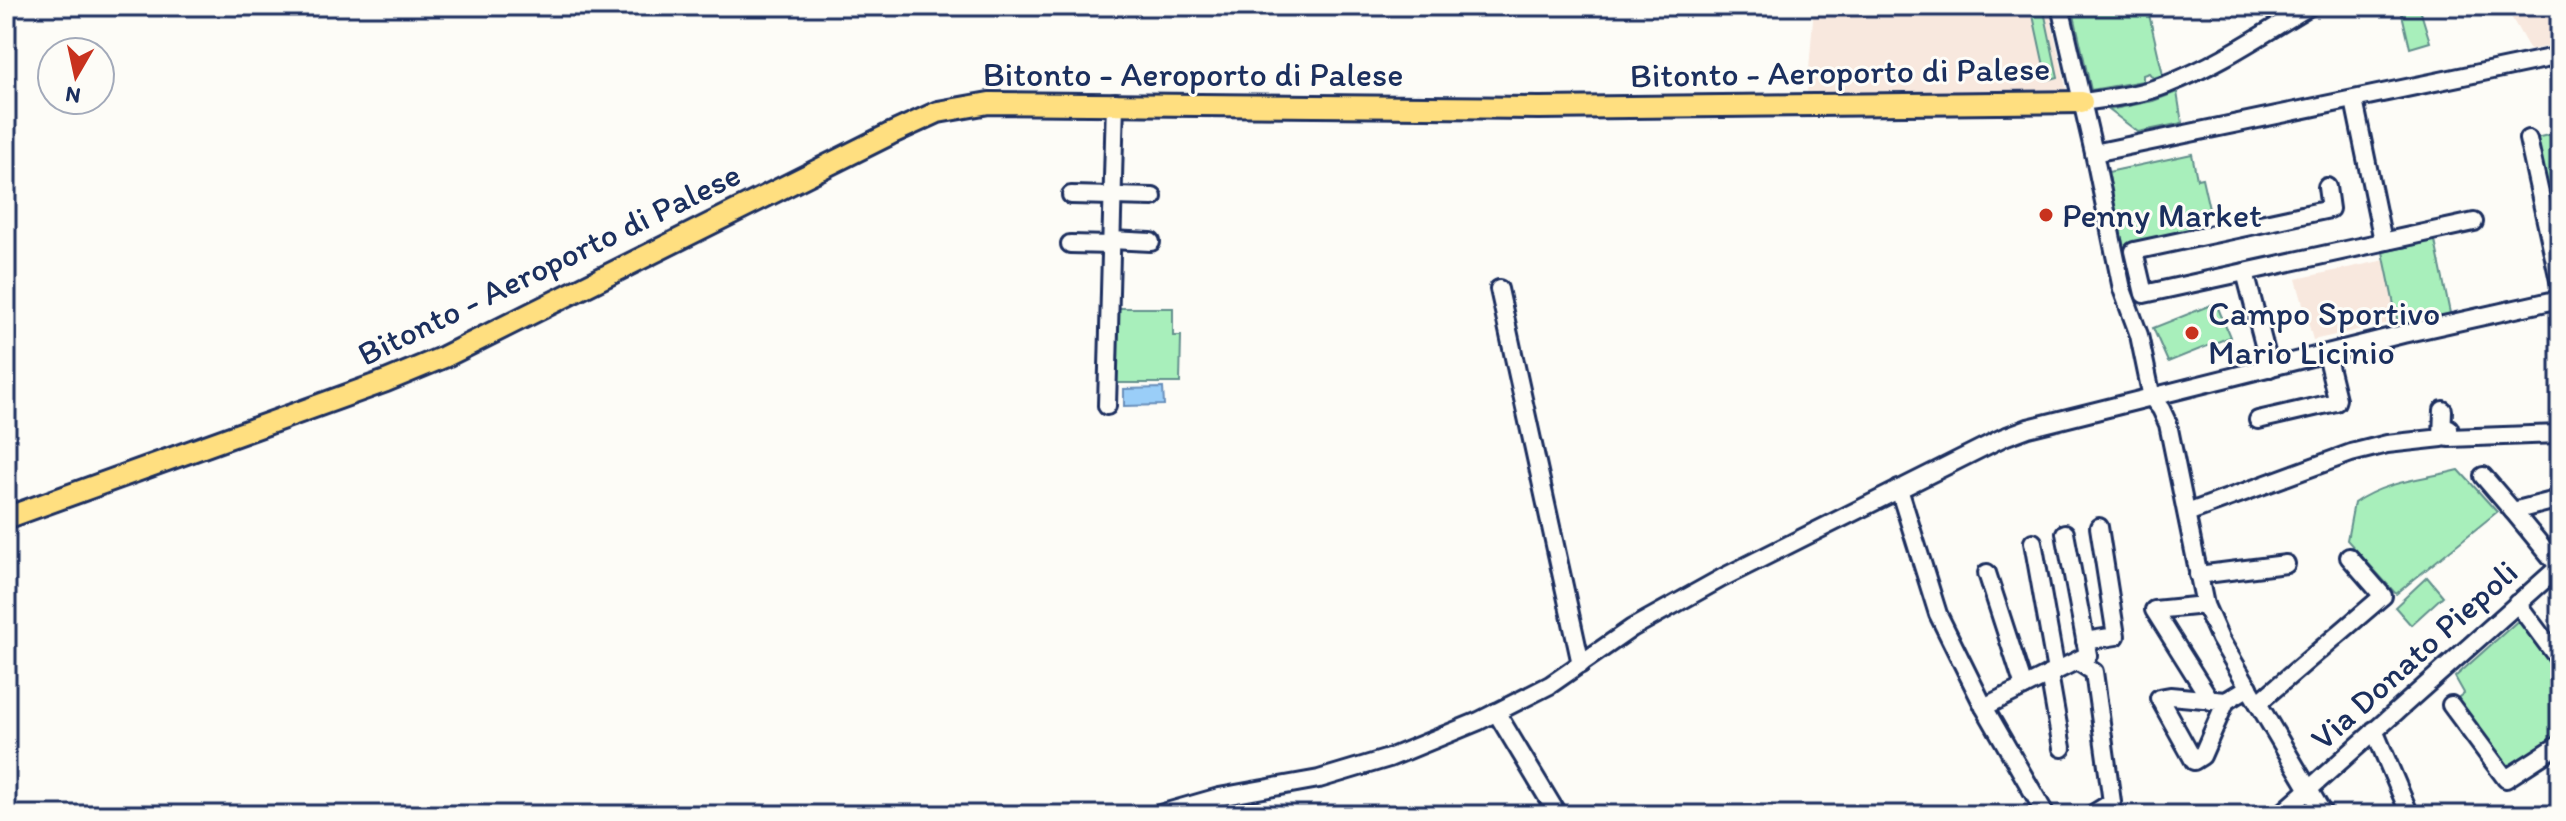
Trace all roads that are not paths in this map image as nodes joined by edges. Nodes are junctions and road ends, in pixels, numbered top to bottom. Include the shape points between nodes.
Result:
1 (2060, 6) edge
2 (2310, 6) edge
3 (2560, 56) edge
4 (2354, 100) junction
5 (1115, 102) junction
6 (2082, 102) junction
7 (2528, 139) dead end
8 (2094, 153) junction
9 (2327, 187) dead end
10 (1071, 195) dead end
11 (1113, 196) junction
12 (1153, 197) dead end
13 (2474, 222) dead end
14 (2383, 241) junction
15 (1151, 242) dead end
16 (1111, 243) junction
17 (1070, 244) dead end
18 (2245, 272) junction
19 (2560, 285) edge
20 (1499, 289) dead end
21 (2560, 299) edge
22 (2326, 354) junction
23 (2270, 368) junction
24 (2152, 398) junction
25 (1107, 406) dead end
26 (2443, 410) dead end
27 (2258, 420) dead end
28 (2449, 428) dead end
29 (2560, 434) edge
30 (2483, 476) dead end
31 (1899, 489) junction
32 (2560, 499) edge
33 (2513, 511) junction
34 (2187, 513) junction
35 (6, 518) edge
36 (2099, 527) dead end
37 (2065, 533) dead end
38 (2033, 542) dead end
39 (2349, 557) dead end
40 (2286, 564) dead end
41 (2560, 566) edge
42 (1987, 573) dead end
43 (2198, 575) junction
44 (2517, 603) junction
45 (2205, 605) junction
46 (2085, 641) junction
47 (2077, 661) junction
48 (2560, 661) edge
49 (1581, 664) junction
50 (2053, 673) junction
51 (2024, 687) junction
52 (2249, 687) junction
53 (2258, 703) junction
54 (2451, 705) dead end
55 (1984, 707) junction
56 (1496, 712) junction
57 (2374, 730) junction
58 (2560, 744) edge
59 (2062, 748) dead end
60 (2309, 789) junction
61 (1156, 815) edge
62 (1558, 815) edge
63 (2046, 815) edge
64 (2091, 815) edge
65 (2280, 815) edge
66 (2324, 815) edge
67 (2410, 815) edge

1 - 6 street
2 - 6 street via 2166,85
3 - 4 street
4 - 8 street
4 - 14 street
5 - 6 main road, Bitonto - Aeroporto di Palese via 1539,108
5 - 11 street
5 - 35 main road, Bitonto - Aeroporto di Palese via 989,103 938,112 444,357
6 - 8 street
7 - 19 street
8 - 24 street via 2122,289 2139,335
9 - 18 street via 2330,209 2134,251 2144,294
10 - 11 street
11 - 12 street
11 - 16 street
13 - 14 street
14 - 18 street
15 - 16 street
16 - 17 street
16 - 25 street
18 - 23 street
20 - 49 street
21 - 22 street
22 - 23 street
22 - 27 street via 2336,402
23 - 24 street
24 - 31 street via 2016,432
24 - 34 street via 2168,424
26 - 34 street via 2442,438 2351,453
28 - 29 street via 2449,438
30 - 33 street
31 - 49 street via 1709,585
31 - 55 street via 1938,614
32 - 33 street
33 - 41 street
34 - 43 street
36 - 46 street via 2116,636
37 - 46 street
38 - 50 street
39 - 53 street via 2383,596
40 - 43 street
41 - 44 street, Via Donato Piepoli
42 - 51 street
43 - 45 street
44 - 48 street
44 - 57 street, Via Donato Piepoli
45 - 52 street
45 - 52 street via 2154,610 2219,701
46 - 47 street via 2088,655
47 - 50 street
47 - 64 street via 2094,672 2112,802
49 - 56 street
50 - 51 street
50 - 59 street
51 - 55 street
52 - 53 street
53 - 60 street
54 - 58 street via 2506,779
55 - 63 street
56 - 61 street via 1389,758
56 - 62 street
57 - 60 street, Via Donato Piepoli
57 - 67 street
60 - 65 street, Via Donato Piepoli
60 - 66 street

